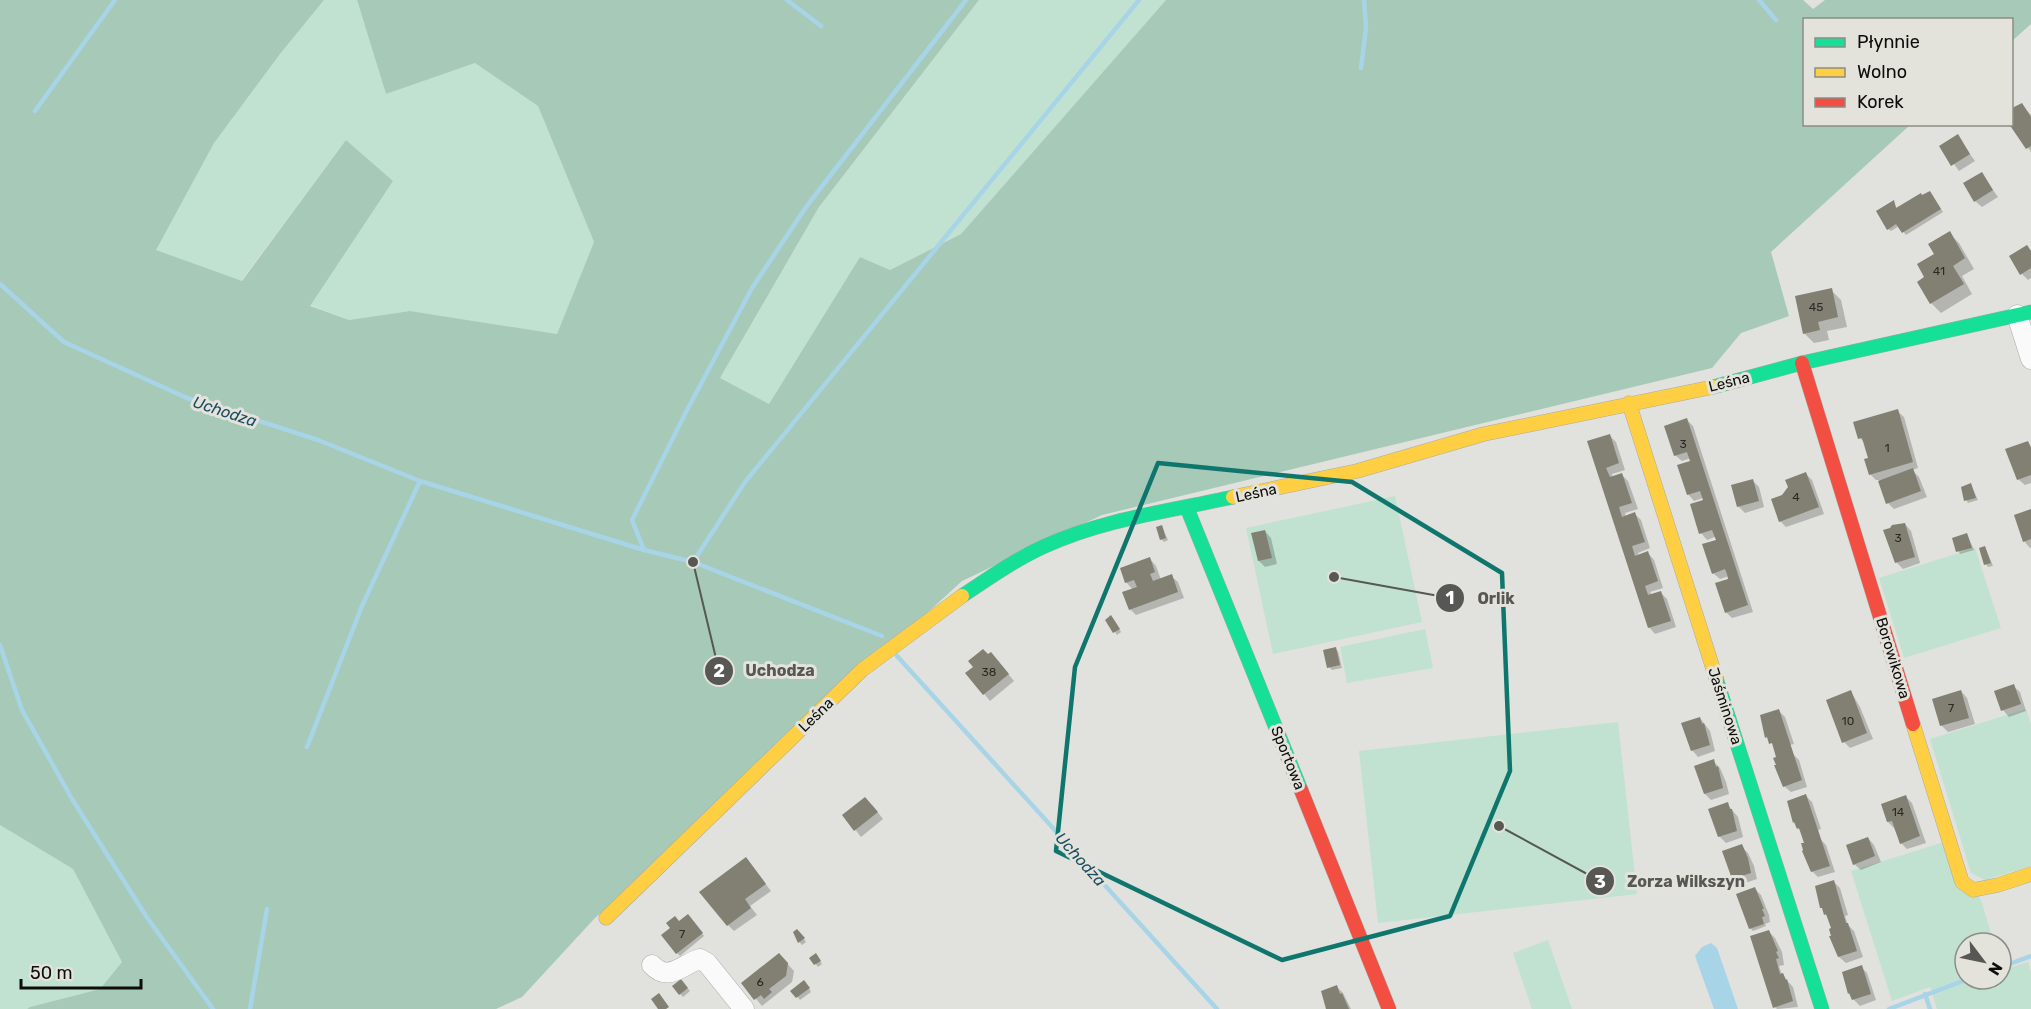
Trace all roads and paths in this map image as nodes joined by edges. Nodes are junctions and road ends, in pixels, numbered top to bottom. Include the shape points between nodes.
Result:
1 (2024, 314) edge
2 (2031, 359) edge
3 (1802, 363) junction
4 (1629, 403) junction
5 (1187, 508) junction
6 (2031, 874) edge
7 (606, 918) dead end
8 (652, 965) dead end
9 (744, 1009) edge
10 (1389, 1009) edge
11 (1822, 1009) edge

1 - 2 street
1 - 3 street, Leśna
3 - 4 street, Leśna via 1714,387
3 - 6 street, Borowikowa via 1962,882 1973,890
4 - 5 street, Leśna via 1479,435 1357,471
4 - 11 street, Jaśminowa
5 - 7 street, Leśna via 1102,525 1045,546 946,606 862,670
5 - 10 street, Sportowa
8 - 9 street via 668,973 700,959

